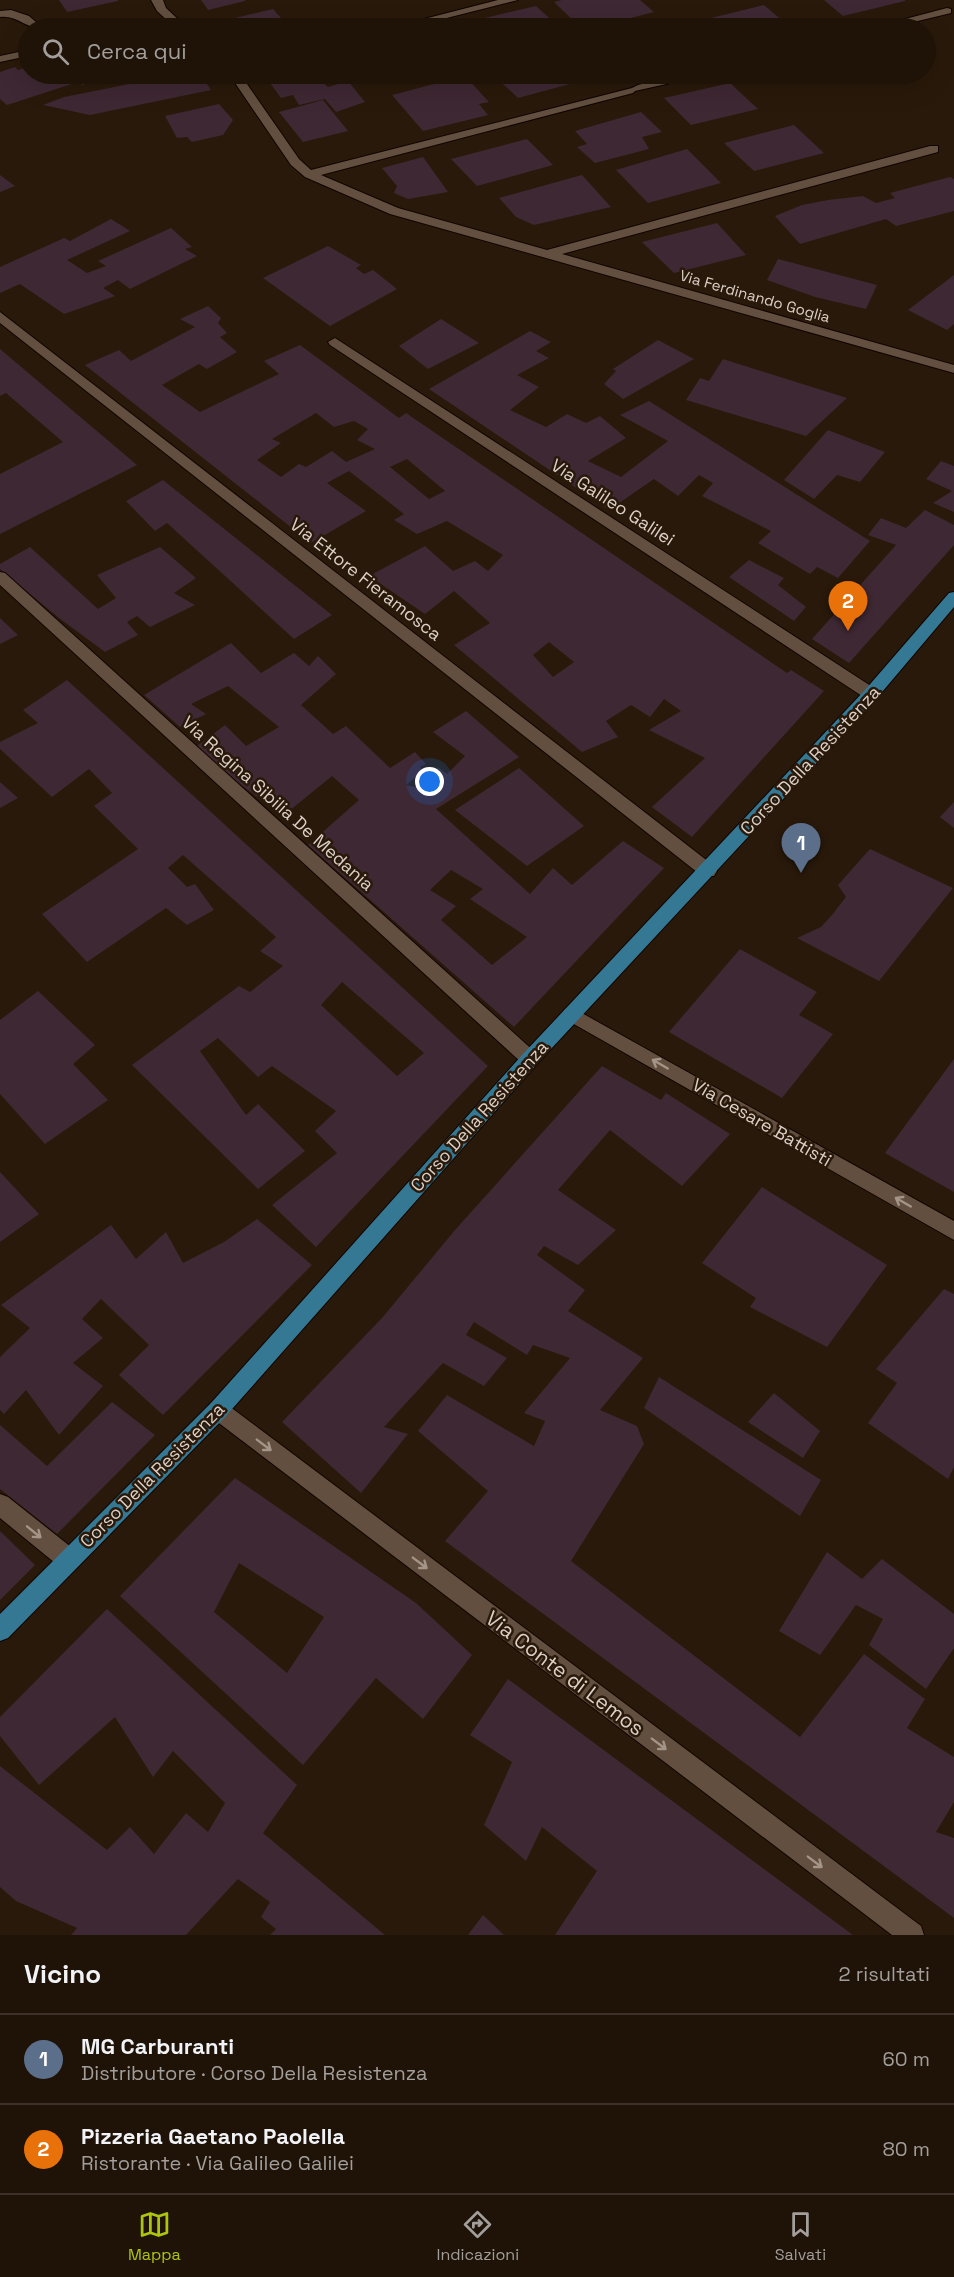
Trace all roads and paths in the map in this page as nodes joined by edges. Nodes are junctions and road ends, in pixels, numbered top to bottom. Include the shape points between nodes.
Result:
1 (512, 0) edge
2 (936, 0) edge
3 (159, 4) edge
4 (0, 14) edge
5 (950, 15) edge
6 (26, 18) edge
7 (172, 18) edge
8 (437, 18) edge
9 (933, 18) edge
10 (18, 55) edge
11 (0, 59) edge
12 (242, 84) edge
13 (658, 84) edge
14 (934, 149) dead end
15 (309, 174) junction
16 (547, 255) junction
17 (0, 316) edge
18 (334, 342) dead end
19 (954, 369) edge
20 (0, 577) edge
21 (953, 600) edge
22 (871, 694) junction
23 (708, 871) junction
24 (571, 1014) junction
25 (530, 1059) junction
26 (954, 1231) edge
27 (218, 1410) junction
28 (0, 1504) edge
29 (68, 1559) junction
30 (0, 1630) edge
31 (912, 1935) edge

1 - 8 street
2 - 5 street
3 - 7 street
4 - 6 street via 11,12
5 - 9 street
10 - 11 street
12 - 15 street, Via Ferdinando Goglia via 296,162
13 - 15 street
14 - 16 street
15 - 16 street, Via Ferdinando Goglia via 394,211
16 - 19 street, Via Ferdinando Goglia
17 - 23 street, Via Ettore Fieramosca
18 - 22 street, Via Galileo Galilei
20 - 25 street, Via Regina Sibilia De Medania
21 - 22 main road, Corso Della Resistenza
22 - 23 main road, Corso Della Resistenza
23 - 24 main road, Corso Della Resistenza
24 - 25 main road, Corso Della Resistenza
26 -> 24 street, Via Cesare Battisti
25 - 27 main road, Corso Della Resistenza
27 - 29 main road, Corso Della Resistenza
27 -> 31 street, Via Conte di Lemos
28 -> 29 street
29 - 30 main road, Corso Della Resistenza

